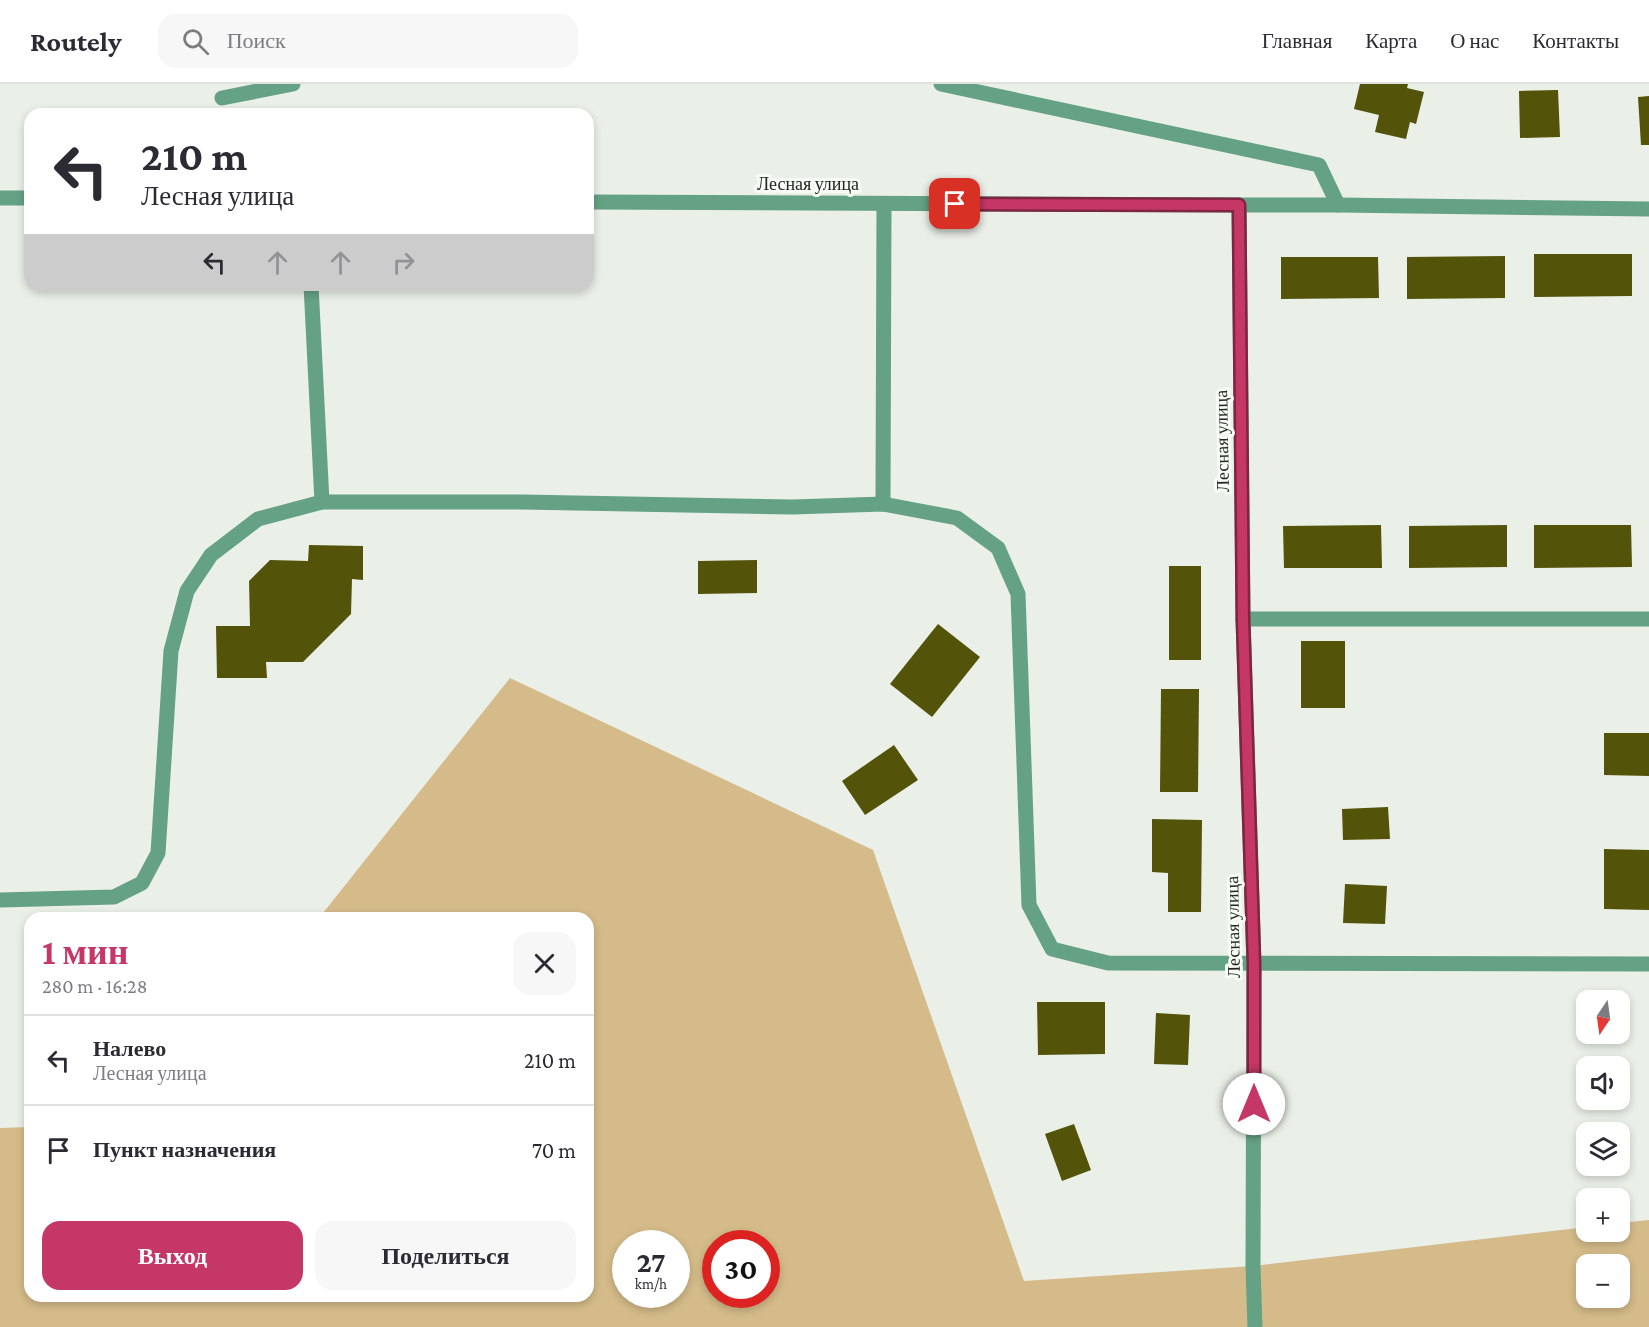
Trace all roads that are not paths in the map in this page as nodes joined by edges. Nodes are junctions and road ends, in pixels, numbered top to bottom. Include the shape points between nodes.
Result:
1 (293, 84) edge
2 (941, 84) edge
3 (222, 98) dead end
4 (0, 198) edge
5 (24, 198) edge
6 (594, 202) edge
7 (884, 204) junction
8 (1239, 205) junction
9 (1338, 205) junction
10 (1649, 209) edge
11 (311, 291) edge
12 (322, 502) junction
13 (884, 504) junction
14 (1243, 619) junction
15 (1649, 619) edge
16 (0, 900) edge
17 (1254, 964) junction
18 (1649, 964) edge
19 (1254, 1327) edge

1 - 3 street
2 - 9 street via 1319,165
4 - 5 street
6 - 7 street, Лесная улица
7 - 8 street, Лесная улица
7 - 13 street
8 - 9 street
8 - 14 street, Лесная улица
9 - 10 street
11 - 12 street
12 - 13 street via 793,507
12 - 16 street via 258,519 211,555 187,591 171,651 158,853 142,884 114,897
13 - 17 street via 957,518 998,548 1018,594 1029,905 1052,949 1108,963
14 - 15 street
14 - 17 street, Лесная улица
17 - 18 street
17 - 19 street, Лесная улица

